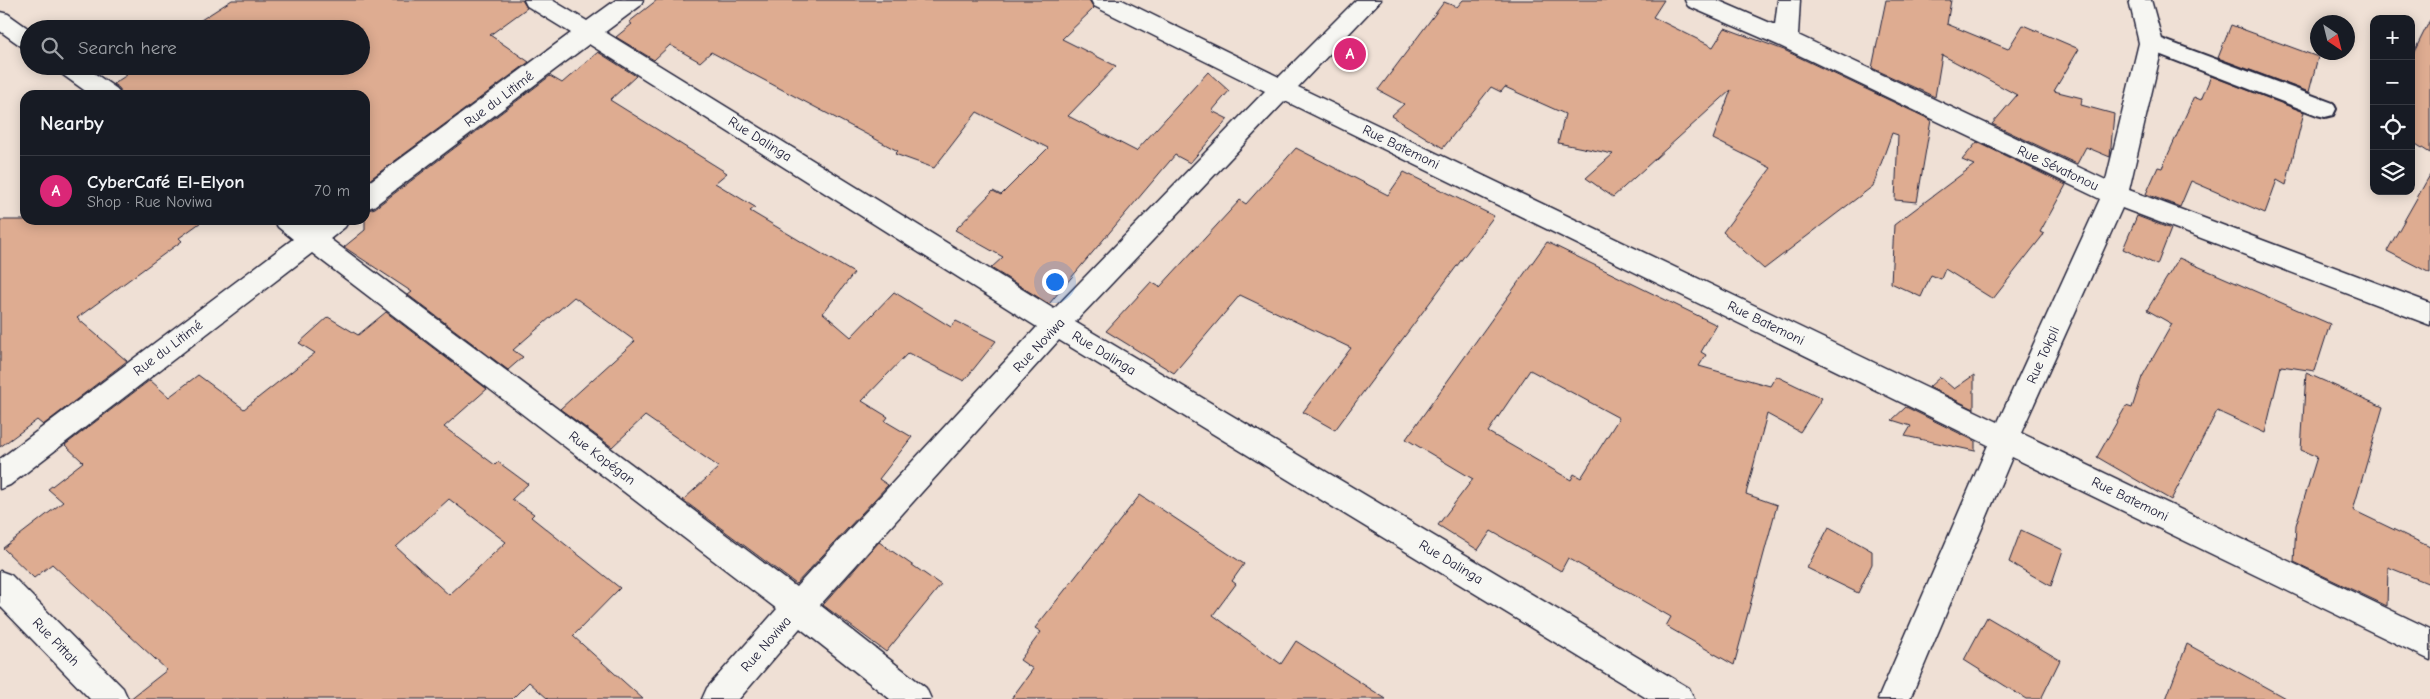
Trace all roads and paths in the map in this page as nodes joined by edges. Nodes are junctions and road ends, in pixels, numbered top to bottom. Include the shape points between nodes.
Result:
1 (534, 0) edge
2 (632, 0) edge
3 (1102, 0) edge
4 (1370, 0) edge
5 (1696, 0) edge
6 (1788, 0) edge
7 (2140, 0) edge
8 (0, 20) edge
9 (589, 32) junction
10 (20, 34) edge
11 (1786, 39) junction
12 (2151, 43) junction
13 (80, 75) edge
14 (1281, 89) junction
15 (101, 90) edge
16 (2325, 109) dead end
17 (370, 194) edge
18 (2115, 195) junction
19 (294, 225) edge
20 (329, 225) edge
21 (312, 238) junction
22 (2430, 314) edge
23 (1057, 324) junction
24 (2005, 438) junction
25 (0, 476) edge
26 (0, 585) edge
27 (798, 607) junction
28 (2430, 645) edge
29 (112, 699) edge
30 (718, 699) edge
31 (915, 699) edge
32 (1678, 699) edge
33 (1894, 699) edge

1 - 9 street, Rue Dalinga
2 - 9 street, Rue du Litimé
3 - 14 street, Rue Batemoni
4 - 14 street, Rue Noviwa
5 - 11 street, Rue Sévatonou
6 - 11 street
7 - 12 street, Rue Tokpli
8 - 10 street
9 - 17 street, Rue du Litimé
9 - 23 street, Rue Dalinga
11 - 18 street, Rue Sévatonou
12 - 16 lane
12 - 18 street, Rue Tokpli
13 - 15 street
14 - 23 street, Rue Noviwa
14 - 24 street, Rue Batemoni
18 - 22 street, Rue Sévatonou
18 - 24 street, Rue Tokpli
19 - 21 street, Rue Kopégan
20 - 21 street, Rue du Litimé
21 - 25 street, Rue du Litimé
21 - 27 street, Rue Kopégan
23 - 27 street, Rue Noviwa
23 - 32 street, Rue Dalinga
24 - 28 street, Rue Batemoni
24 - 33 street, Rue Tokpli
26 - 29 street, Rue Pittah
27 - 30 street, Rue Noviwa
27 - 31 street, Rue Kopégan

